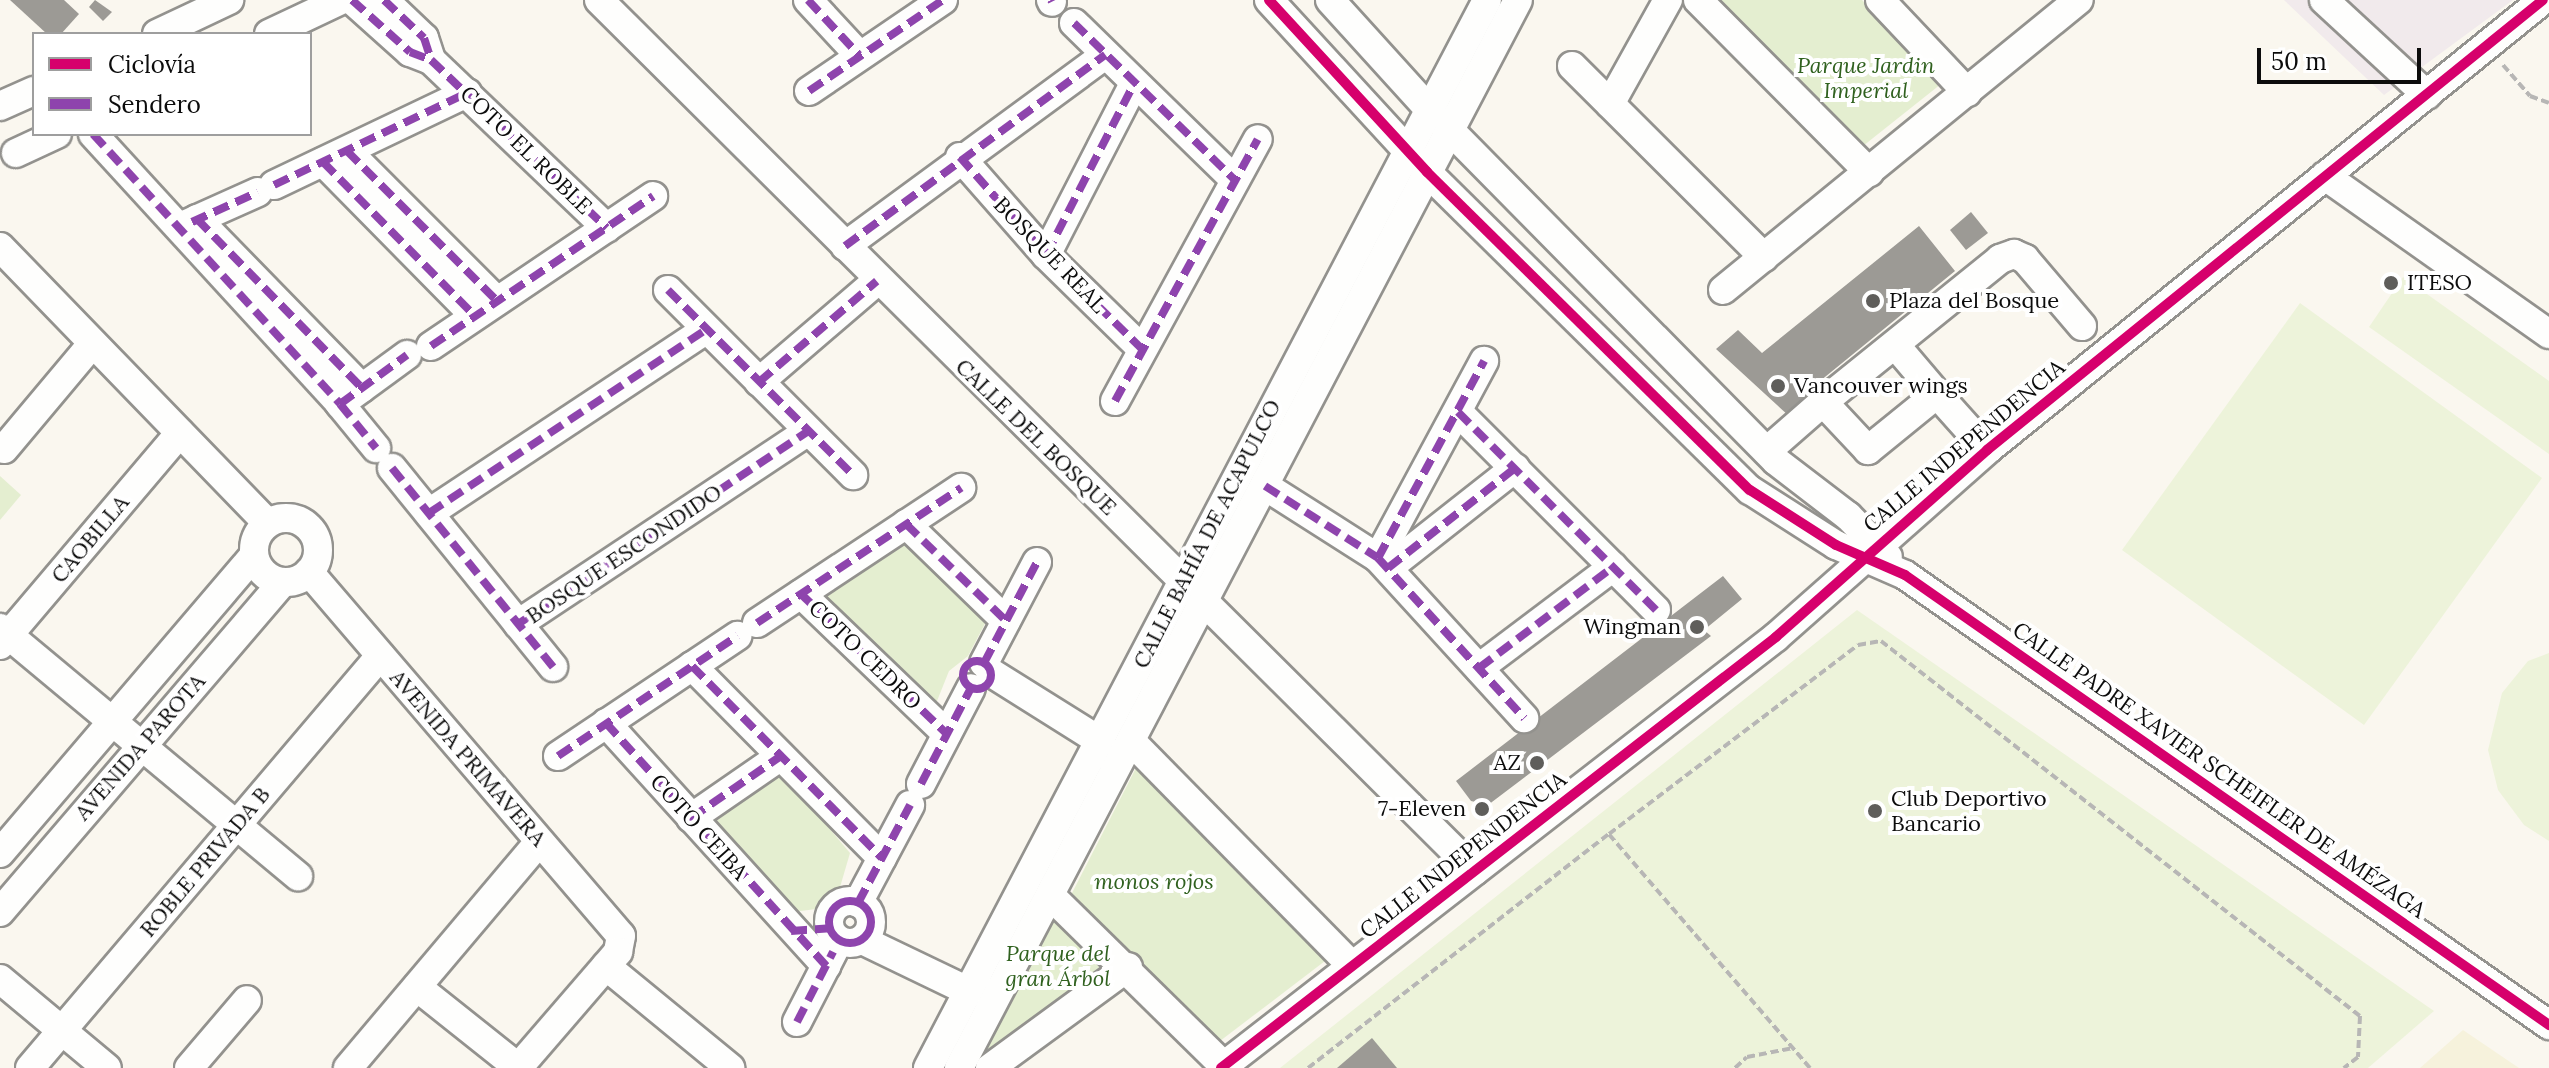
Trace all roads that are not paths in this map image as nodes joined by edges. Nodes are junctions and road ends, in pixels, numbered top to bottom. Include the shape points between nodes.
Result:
1 (229, 0) edge
2 (341, 0) edge
3 (352, 0) edge
4 (384, 0) edge
5 (599, 0) edge
6 (808, 0) edge
7 (943, 0) edge
8 (1269, 0) edge
9 (1330, 0) edge
10 (1487, 0) edge
11 (1518, 0) edge
12 (1668, 0) edge
13 (1698, 0) edge
14 (1880, 0) edge
15 (2079, 0) edge
16 (2324, 0) edge
17 (2543, 0) edge
18 (1074, 23) dead end
19 (161, 32) edge
20 (273, 32) edge
21 (859, 55) junction
22 (1105, 55) junction
23 (431, 60) junction
24 (1572, 66) dead end
25 (1134, 84) junction
26 (809, 91) dead end
27 (32, 92) edge
28 (1967, 92) junction
29 (467, 93) junction
30 (2427, 95) junction
31 (1610, 104) junction
32 (0, 106) edge
33 (1429, 109) junction
34 (1450, 130) junction
35 (53, 136) edge
36 (95, 136) edge
37 (1258, 139) dead end
38 (1407, 152) junction
39 (16, 153) dead end
40 (335, 156) junction
41 (960, 157) junction
42 (1427, 172) junction
43 (1869, 172) junction
44 (2325, 176) junction
45 (1234, 179) junction
46 (653, 196) dead end
47 (188, 224) junction
48 (607, 228) junction
49 (845, 246) junction
50 (2, 255) edge
51 (1046, 255) junction
52 (1764, 257) junction
53 (877, 281) junction
54 (668, 290) dead end
55 (1723, 290) dead end
56 (486, 308) junction
57 (2082, 326) dead end
58 (706, 330) junction
59 (2549, 334) edge
60 (93, 343) junction
61 (1897, 347) junction
62 (1142, 349) junction
63 (1484, 361) dead end
64 (759, 382) junction
65 (1937, 394) junction
66 (351, 396) junction
67 (1115, 401) dead end
68 (1829, 408) junction
69 (1458, 412) junction
70 (808, 431) junction
71 (180, 433) junction
72 (4, 449) dead end
73 (1987, 450) junction
74 (1775, 459) junction
75 (1515, 468) junction
76 (853, 475) dead end
77 (1265, 486) junction
78 (961, 488) dead end
79 (1750, 490) junction
80 (429, 513) junction
81 (267, 523) junction
82 (906, 524) junction
83 (1869, 551) junction
84 (253, 557) junction
85 (1037, 562) dead end
86 (1383, 563) junction
87 (1613, 567) junction
88 (309, 572) junction
89 (1182, 579) junction
90 (282, 583) junction
91 (801, 594) junction
92 (1205, 602) junction
93 (1656, 610) dead end
94 (1006, 621) junction
95 (518, 624) junction
96 (3, 636) edge
97 (380, 656) junction
98 (692, 666) junction
99 (553, 667) dead end
100 (1479, 668) junction
101 (982, 677) junction
102 (1524, 718) dead end
103 (108, 723) junction
104 (606, 723) junction
105 (947, 734) junction
106 (138, 747) junction
107 (1109, 751) junction
108 (558, 756) dead end
109 (781, 756) junction
110 (691, 818) junction
111 (236, 825) junction
112 (539, 842) junction
113 (0, 853) edge
114 (882, 858) junction
115 (1475, 871) junction
116 (298, 876) dead end
117 (1050, 895) junction
118 (0, 912) edge
119 (864, 922) junction
120 (830, 949) junction
121 (614, 955) junction
122 (1352, 966) junction
123 (1128, 967) junction
124 (0, 979) edge
125 (417, 987) junction
126 (980, 989) junction
127 (247, 1000) dead end
128 (797, 1022) dead end
129 (2549, 1025) edge
130 (62, 1031) junction
131 (1224, 1067) edge
132 (30, 1068) edge
133 (107, 1068) edge
134 (189, 1068) edge
135 (348, 1068) edge
136 (519, 1068) edge
137 (730, 1068) edge
138 (928, 1068) edge
139 (959, 1068) edge
140 (990, 1068) edge

1 - 19 street
2 - 20 street
3 - 23 street, COTO EL ROBLE via 410,52
4 - 23 street, COTO EL ROBLE via 424,38
5 - 49 street, CALLE DEL BOSQUE
6 - 21 street
7 - 21 street
8 - 38 street
9 - 33 street
10 - 33 street, CALLE BAHÍA DE ACAPULCO
11 - 34 street, CALLE BAHÍA DE ACAPULCO
12 - 31 street
13 - 43 street
14 - 28 street
15 - 28 street
16 - 30 street
17 - 30 street, CALLE INDEPENDENCIA
18 - 22 street
21 - 26 street
22 - 25 street
22 - 41 street
23 - 29 street, COTO EL ROBLE
24 - 31 street
25 - 45 street
25 - 51 street
27 - 32 street
28 - 43 street
29 - 40 street
29 - 48 street, COTO EL ROBLE
30 - 44 street, CALLE INDEPENDENCIA
31 - 52 street
33 - 34 street
33 - 38 street, CALLE BAHÍA DE ACAPULCO
34 - 42 street, CALLE BAHÍA DE ACAPULCO
34 - 74 street
35 - 39 street
36 - 47 street
37 - 45 street
38 - 42 street
38 - 89 street, CALLE BAHÍA DE ACAPULCO
40 - 47 street
40 - 56 street
41 - 49 street
41 - 51 street, BOSQUE REAL
42 - 77 street, CALLE BAHÍA DE ACAPULCO
42 - 79 street
43 - 52 street
44 - 59 street
44 - 73 street, CALLE INDEPENDENCIA
45 - 62 street
46 - 48 street
47 - 66 street, BOSQUE ESCONDIDO
48 - 56 street, COTO EL ROBLE
49 - 53 street, CALLE DEL BOSQUE
50 - 60 street
51 - 62 street, BOSQUE REAL
52 - 55 street
53 - 64 street
53 - 89 street, CALLE DEL BOSQUE
54 - 58 street
56 - 66 street, COTO EL ROBLE
57 - 61 street via 2025,259 2014,254 2000,259
58 - 64 street
58 - 80 street
60 - 71 street
60 - 72 street
61 - 65 street
61 - 68 street
62 - 67 street
63 - 69 street
64 - 70 street
65 - 68 street via 1868,450
65 - 73 street
66 - 80 street, BOSQUE ESCONDIDO via 384,458
68 - 74 street
69 - 75 street
69 - 86 street
70 - 76 street
70 - 95 street, BOSQUE ESCONDIDO
71 - 81 street
71 - 96 street, CAOBILLA
73 - 83 street, CALLE INDEPENDENCIA
74 - 79 street
74 - 83 street
75 - 86 street
75 - 87 street
77 - 86 street
77 - 92 street, CALLE BAHÍA DE ACAPULCO
78 - 82 street, COTO CEDRO
79 - 83 street
80 - 95 street, BOSQUE ESCONDIDO
81 - 84 street via 255,538
81 - 88 street via 293,518 305,524 318,547
82 - 91 street, COTO CEDRO
82 - 94 street
83 - 115 street, CALLE INDEPENDENCIA via 1776,637
83 - 129 street, CALLE PADRE XAVIER SCHEIFLER DE AMÉZAGA
84 - 90 street via 263,575
84 - 103 street, AVENIDA PAROTA
85 - 94 street
86 - 100 street
87 - 93 street
87 - 100 street
88 - 90 street
88 - 97 street, AVENIDA PRIMAVERA
89 - 92 street, CALLE DEL BOSQUE
89 - 107 street, CALLE BAHÍA DE ACAPULCO
90 - 106 street, AVENIDA PAROTA
91 - 98 street
91 - 105 street, COTO CEDRO
92 - 107 street, CALLE BAHÍA DE ACAPULCO
92 - 115 street, CALLE DEL BOSQUE
94 - 101 street
95 - 99 street
96 - 103 street
97 - 111 street, ROBLE PRIVADA B
97 - 112 street, AVENIDA PRIMAVERA
98 - 104 street
98 - 109 street
100 - 102 street
101 - 105 street
101 - 107 street
103 - 106 street
103 - 113 street, AVENIDA PAROTA
104 - 108 street
104 - 110 street, COTO CEIBA
105 - 114 street
106 - 111 street
106 - 118 street, AVENIDA PAROTA
107 - 117 street, CALLE BAHÍA DE ACAPULCO
107 - 122 street
107 - 126 street, CALLE BAHÍA DE ACAPULCO
109 - 110 street
109 - 114 street
110 - 120 street, COTO CEIBA via 791,931
111 - 116 street
111 - 130 street, ROBLE PRIVADA B
112 - 121 street, AVENIDA PRIMAVERA via 621,936
112 - 125 street
114 - 119 street
115 - 122 street, CALLE INDEPENDENCIA
117 - 123 street
117 - 126 street, CALLE BAHÍA DE ACAPULCO
119 - 120 street
119 - 126 street
120 - 128 street
121 - 136 street
121 - 137 street, AVENIDA PRIMAVERA
122 - 131 street, CALLE INDEPENDENCIA
123 - 131 street
123 - 140 street
124 - 130 street
125 - 135 street
125 - 136 street
126 - 138 street, CALLE BAHÍA DE ACAPULCO
126 - 139 street, CALLE BAHÍA DE ACAPULCO
127 - 134 street
130 - 132 street, ROBLE PRIVADA B
130 - 133 street

